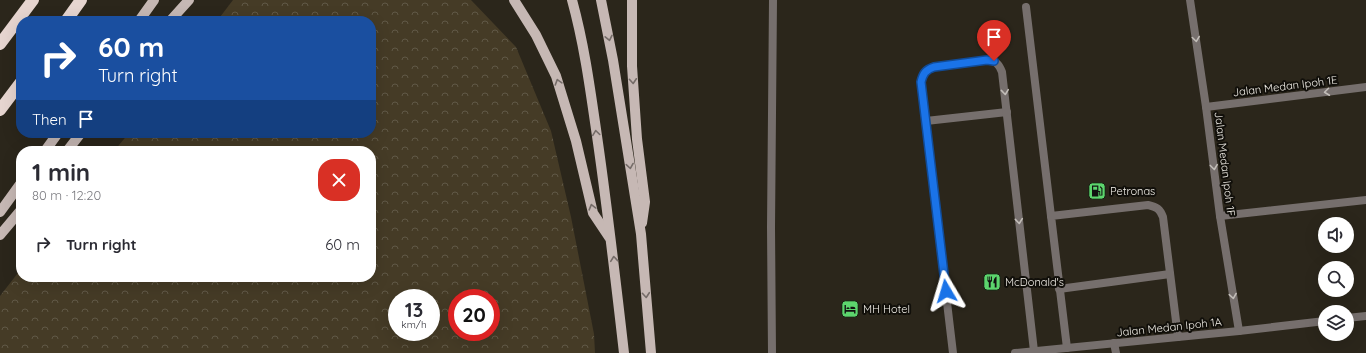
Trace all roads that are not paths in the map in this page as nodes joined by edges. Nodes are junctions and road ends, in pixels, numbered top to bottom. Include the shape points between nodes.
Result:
1 (33, 0) edge
2 (81, 0) edge
3 (154, 0) edge
4 (189, 0) edge
5 (514, 0) edge
6 (572, 0) edge
7 (601, 0) edge
8 (632, 0) edge
9 (773, 0) edge
10 (1190, 0) edge
11 (1026, 7) dead end
12 (21, 16) edge
13 (70, 16) edge
14 (143, 16) edge
15 (175, 16) edge
16 (16, 23) edge
17 (0, 44) edge
18 (1366, 87) edge
19 (16, 89) edge
20 (1206, 107) junction
21 (0, 110) edge
22 (1007, 112) junction
23 (926, 121) junction
24 (54, 138) edge
25 (77, 138) edge
26 (48, 146) edge
27 (71, 146) edge
28 (16, 190) edge
29 (1366, 200) edge
30 (0, 212) edge
31 (16, 216) edge
32 (1051, 216) junction
33 (1220, 216) junction
34 (641, 234) junction
35 (0, 235) edge
36 (612, 241) junction
37 (1170, 274) junction
38 (1060, 289) junction
39 (1366, 316) edge
40 (1354, 317) edge
41 (1318, 322) edge
42 (1239, 331) junction
43 (1178, 337) junction
44 (1114, 343) junction
45 (1067, 348) junction
46 (1092, 349) edge
47 (1034, 351) junction
48 (624, 353) edge
49 (651, 353) edge
50 (772, 353) edge
51 (953, 353) edge
52 (1015, 353) edge
53 (1116, 353) edge

1 - 12 highway
2 - 13 highway
3 - 14 main road
4 - 15 main road
36 -> 5 main road via 594,213 556,76
36 -> 6 main road via 589,78
7 -> 34 main road
8 -> 34 main road via 632,66 645,202
9 - 50 street
10 -> 20 street, Jalan Medan Ipoh 1F
11 - 32 street
16 - 17 highway
18 -> 20 street, Jalan Medan Ipoh 1E
19 - 21 highway
20 -> 33 street, Jalan Medan Ipoh 1F
22 - 23 street
23 -> 22 street via 921,82 927,70 987,60 994,61 1000,66
22 -> 47 street
23 - 51 street
24 - 26 main road
25 - 27 main road
28 - 30 main road
29 - 33 street
31 - 35 main road
32 - 37 street via 1155,206 1161,211 1163,218
32 - 38 street
33 -> 42 street, Jalan Medan Ipoh 1F
34 -> 49 main road
48 -> 36 main road
37 - 38 street
37 - 43 street
38 - 45 street
39 - 40 street
41 - 42 street, Jalan Medan Ipoh 1A
42 - 43 street, Jalan Medan Ipoh 1A
43 - 44 street, Jalan Medan Ipoh 1A
44 - 46 street, Jalan Medan Ipoh 1A
44 - 53 street
45 - 46 street, Jalan Medan Ipoh 1A
45 - 47 street, Jalan Medan Ipoh 1A
47 - 52 street, Jalan Medan Ipoh 1A

